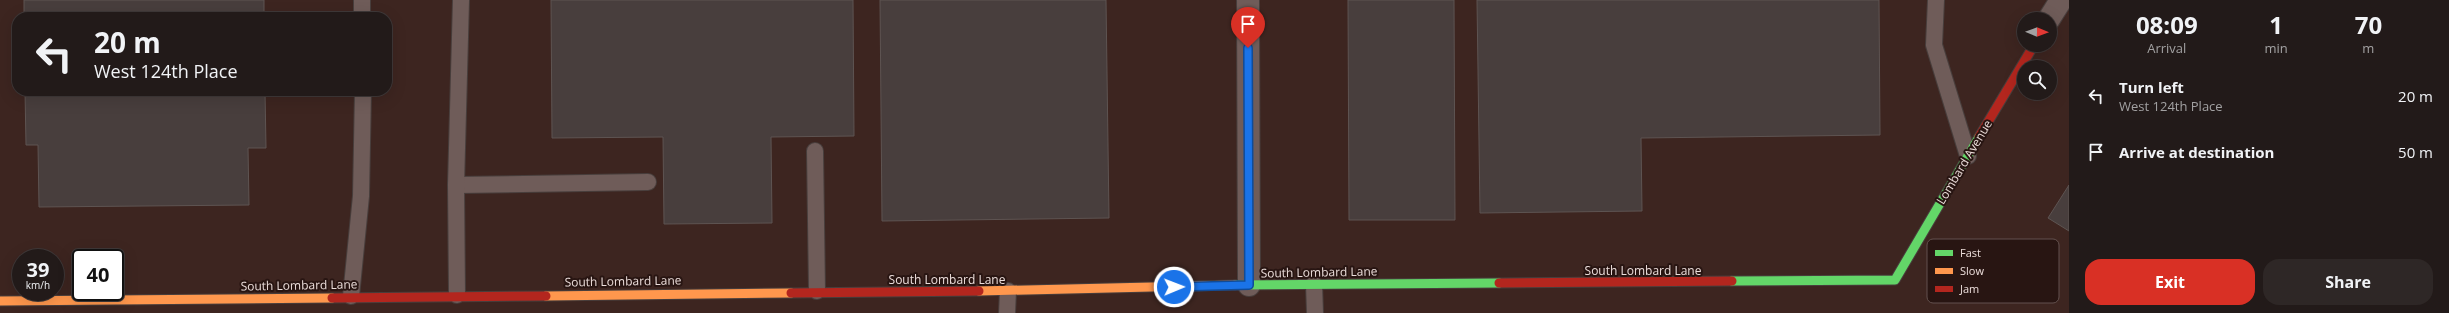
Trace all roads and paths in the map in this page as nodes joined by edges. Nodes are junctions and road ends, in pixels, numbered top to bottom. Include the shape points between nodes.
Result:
1 (362, 0) edge
2 (461, 0) edge
3 (1248, 0) edge
4 (1936, 0) edge
5 (2061, 0) edge
6 (362, 12) edge
7 (2053, 12) edge
8 (2030, 52) edge
9 (363, 96) edge
10 (815, 151) dead end
11 (1968, 156) junction
12 (648, 182) dead end
13 (456, 185) junction
14 (1895, 280) joint
15 (1314, 284) junction
16 (1249, 285) junction
17 (817, 291) junction
18 (1008, 291) junction
19 (457, 295) junction
20 (351, 296) junction
21 (0, 301) edge
22 (1007, 313) edge
23 (1315, 313) edge

1 - 6 lane
2 - 13 lane
3 - 16 street
4 - 11 lane via 1934,45
5 - 7 street
8 - 11 street, Lombard Avenue
9 - 20 lane via 362,196
10 - 17 lane
11 - 14 street, Lombard Avenue
12 - 13 lane
13 - 19 lane
14 - 15 street, South Lombard Lane
15 - 16 street, South Lombard Lane
15 - 23 lane
16 - 18 street, South Lombard Lane
17 - 18 street, South Lombard Lane
17 - 19 street, South Lombard Lane
18 - 22 lane
19 - 20 street, South Lombard Lane
20 - 21 street, South Lombard Lane

